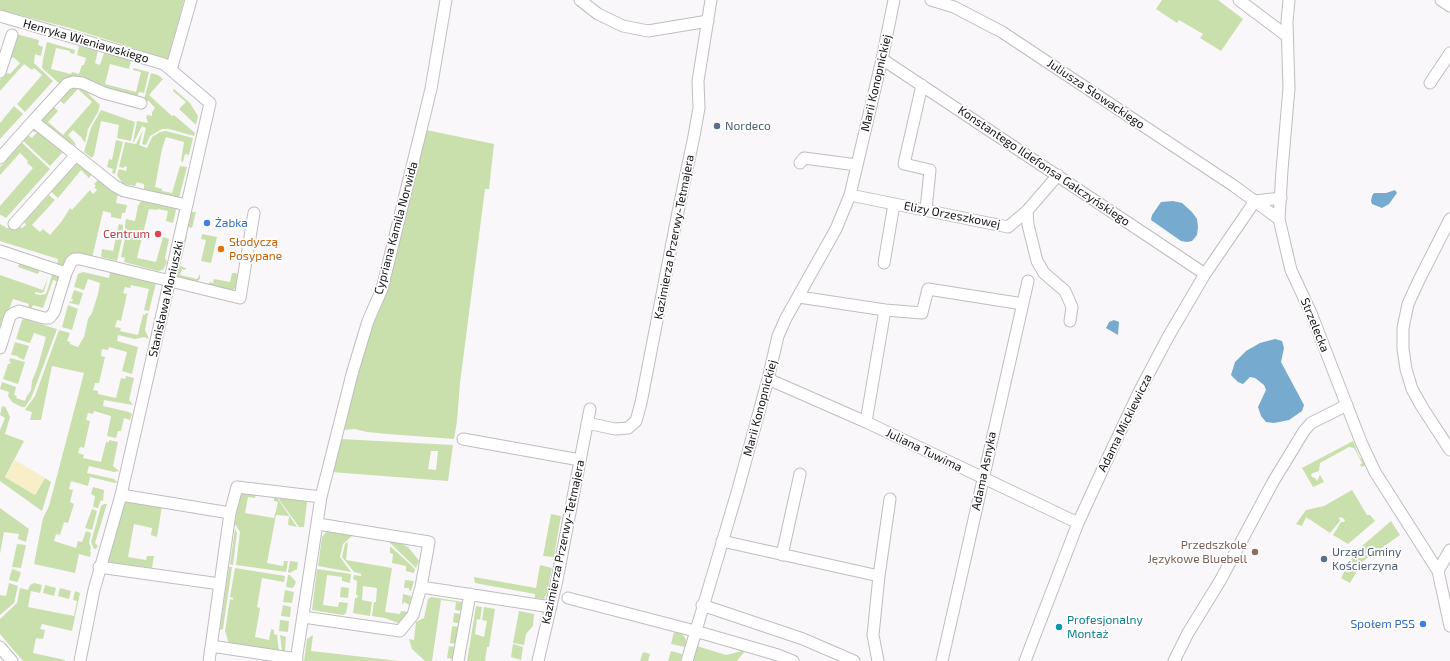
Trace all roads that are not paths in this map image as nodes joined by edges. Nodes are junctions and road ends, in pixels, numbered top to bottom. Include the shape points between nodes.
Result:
1 (191, 0) edge
2 (446, 0) edge
3 (580, 0) edge
4 (711, 0) edge
5 (894, 0) edge
6 (931, 0) edge
7 (1239, 0) edge
8 (1289, 0) edge
9 (1294, 0) edge
10 (1441, 0) edge
11 (1450, 6) edge
12 (0, 16) edge
13 (708, 21) junction
14 (12, 34) dead end
15 (1287, 36) junction
16 (1450, 53) edge
17 (882, 59) junction
18 (171, 70) junction
19 (0, 72) edge
20 (1430, 83) dead end
21 (922, 85) junction
22 (141, 102) dead end
23 (210, 103) joint
24 (33, 121) junction
25 (2, 152) edge
26 (76, 155) junction
27 (800, 163) dead end
28 (857, 165) junction
29 (1058, 175) junction
30 (850, 195) junction
31 (1281, 198) junction
32 (1255, 201) junction
33 (894, 204) junction
34 (187, 205) junction
35 (926, 210) junction
36 (1027, 211) junction
37 (254, 213) dead end
38 (1279, 219) junction
39 (1450, 219) edge
40 (14, 224) dead end
41 (0, 251) edge
42 (884, 263) dead end
43 (66, 273) junction
44 (1205, 274) junction
45 (170, 281) junction
46 (1028, 281) dead end
47 (799, 297) junction
48 (1023, 304) junction
49 (885, 310) junction
50 (1070, 321) dead end
51 (0, 348) edge
52 (768, 379) junction
53 (1347, 405) junction
54 (590, 409) dead end
55 (866, 422) junction
56 (587, 423) junction
57 (463, 439) dead end
58 (1450, 450) edge
59 (580, 460) junction
60 (800, 474) dead end
61 (982, 478) junction
62 (121, 495) junction
63 (321, 497) junction
64 (890, 499) dead end
65 (230, 513) junction
66 (1078, 523) junction
67 (318, 524) junction
68 (722, 541) junction
69 (1450, 550) edge
70 (782, 555) junction
71 (99, 567) junction
72 (1438, 571) junction
73 (879, 576) junction
74 (220, 584) junction
75 (421, 587) junction
76 (470, 594) junction
77 (568, 598) dead end
78 (702, 605) junction
79 (551, 607) junction
80 (303, 617) junction
81 (1450, 626) edge
82 (695, 631) junction
83 (211, 646) junction
84 (0, 647) edge
85 (296, 660) edge
86 (12, 661) edge
87 (80, 661) edge
88 (209, 661) edge
89 (458, 661) edge
90 (538, 661) edge
91 (687, 661) edge
92 (793, 661) edge
93 (854, 661) edge
94 (878, 661) edge
95 (942, 661) edge
96 (1026, 661) edge
97 (1174, 661) edge

1 - 18 street
2 - 63 street, Cypriana Kamila Norwida via 431,90 384,281 368,321 352,374
3 - 13 street via 598,14 623,26 648,31
4 - 13 street, Kazimierza Przerwy-Tetmajera
5 - 17 street, Marii Konopnickiej
6 - 32 street, Juliusza Słowackiego via 954,8 1002,32
7 - 15 street
8 - 9 street
8 - 15 street, Strzelecka
10 - 11 street
12 - 18 street, Henryka Wieniawskiego via 164,64
13 - 56 street, Kazimierza Przerwy-Tetmajera via 698,81 699,108 694,136 636,421 628,428 621,429
14 - 19 street
15 - 31 street, Strzelecka via 1289,88
16 - 20 street
17 - 21 street, Konstantego Ildefonsa Gałczyńskiego
17 - 28 street, Marii Konopnickiej
18 - 23 street, Henryka Wieniawskiego
21 - 29 street, Konstantego Ildefonsa Gałczyńskiego
21 - 35 street via 904,164 930,170
22 - 24 street via 104,93 82,82 73,82 67,84
23 - 34 street, Stanisława Moniuszki
24 - 25 street
24 - 26 street
26 - 34 street via 115,186
26 - 40 street
27 - 28 street via 804,158
28 - 30 street, Marii Konopnickiej
29 - 36 street, Elizy Orzeszkowej
29 - 44 street, Konstantego Ildefonsa Gałczyńskiego
30 - 33 street, Elizy Orzeszkowej
30 - 47 street, Marii Konopnickiej via 836,229
31 - 32 street
31 - 38 street, Strzelecka
32 - 38 street, Juliusza Słowackiego
32 - 44 street, Adama Mickiewicza
33 - 35 street, Elizy Orzeszkowej
33 - 42 street, Elizy Orzeszkowej
34 - 45 street, Stanisława Moniuszki
35 - 36 street, Elizy Orzeszkowej via 1008,227
36 - 50 street via 1037,261 1044,273 1065,291 1072,306
37 - 45 street via 240,298
38 - 53 street, Strzelecka via 1291,270
39 - 58 street via 1408,304 1403,328 1403,349 1412,389
41 - 43 street
43 - 45 street via 74,259 80,259
43 - 51 street via 51,316 44,318 19,311 14,313 10,316
44 - 66 street, Adama Mickiewicza via 1139,392
45 - 62 street, Stanisława Moniuszki
46 - 48 street, Adama Asnyka
47 - 49 street
47 - 52 street, Marii Konopnickiej via 778,336
48 - 49 street via 928,289 922,313
48 - 61 street, Adama Asnyka
49 - 55 street
52 - 55 street, Juliana Tuwima
52 - 68 street, Marii Konopnickiej
53 - 72 street, Strzelecka via 1375,472
53 - 97 street via 1311,423 1304,431
54 - 56 street, Kazimierza Przerwy-Tetmajera
55 - 61 street, Juliana Tuwima
56 - 59 street, Kazimierza Przerwy-Tetmajera
57 - 59 street
59 - 79 street, Kazimierza Przerwy-Tetmajera
60 - 70 street
61 - 66 street, Juliana Tuwima
61 - 95 street, Adama Asnyka
62 - 65 street
62 - 71 street, Stanisława Moniuszki
63 - 65 street via 237,487
63 - 67 street, Cypriana Kamila Norwida
64 - 73 street
65 - 74 street
66 - 96 street, Adama Mickiewicza
67 - 75 street via 429,542
67 - 80 street, Cypriana Kamila Norwida
68 - 70 street
68 - 78 street, Marii Konopnickiej
69 - 72 street
70 - 73 street
71 - 74 street
71 - 87 street, Stanisława Moniuszki
72 - 81 street, Strzelecka
73 - 94 street via 873,635
74 - 83 street
75 - 76 street
75 - 80 street via 413,615 400,631
76 - 79 street
76 - 89 street
77 - 82 street
78 - 82 street, Marii Konopnickiej
78 - 93 street via 803,639
79 - 90 street, Kazimierza Przerwy-Tetmajera
80 - 85 street, Cypriana Kamila Norwida
82 - 91 street, Marii Konopnickiej
82 - 92 street
83 - 85 street, Cypriana Kamila Norwida
83 - 88 street
84 - 86 street

